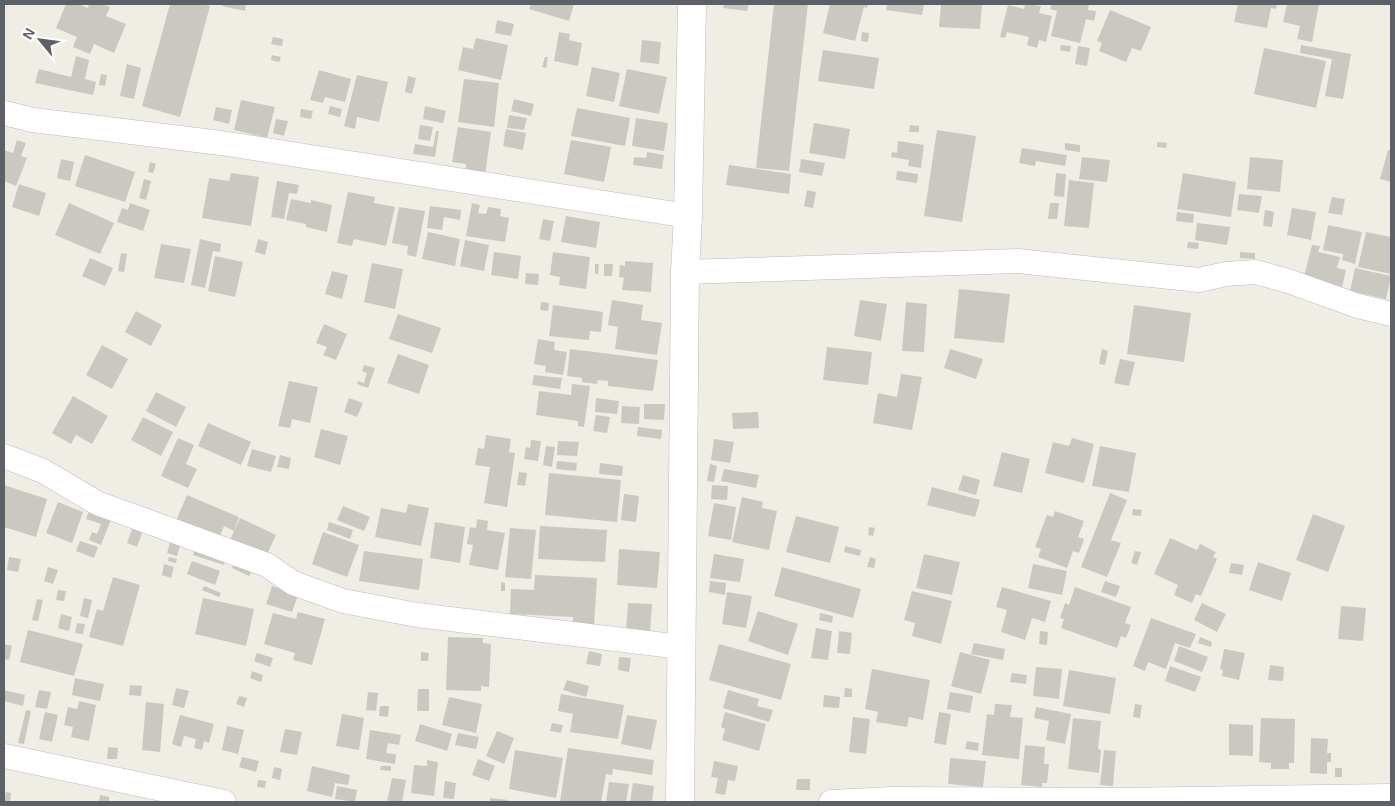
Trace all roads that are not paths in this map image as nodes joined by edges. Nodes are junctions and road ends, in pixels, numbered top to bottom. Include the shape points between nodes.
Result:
1 (692, 4) edge
2 (4, 113) edge
3 (688, 216) junction
4 (685, 272) junction
5 (1391, 314) edge
6 (4, 456) edge
7 (681, 647) junction
8 (4, 756) edge
9 (1391, 796) edge
10 (224, 802) edge
11 (680, 802) edge
12 (831, 802) edge

1 - 3 street
2 - 3 street via 33,120 221,143
3 - 4 street
4 - 5 street via 1018,261 1199,280 1256,272
4 - 7 street
6 - 7 street via 43,471 97,503 267,565 293,583 343,601 417,615
7 - 11 street
8 - 10 street
9 - 12 street

